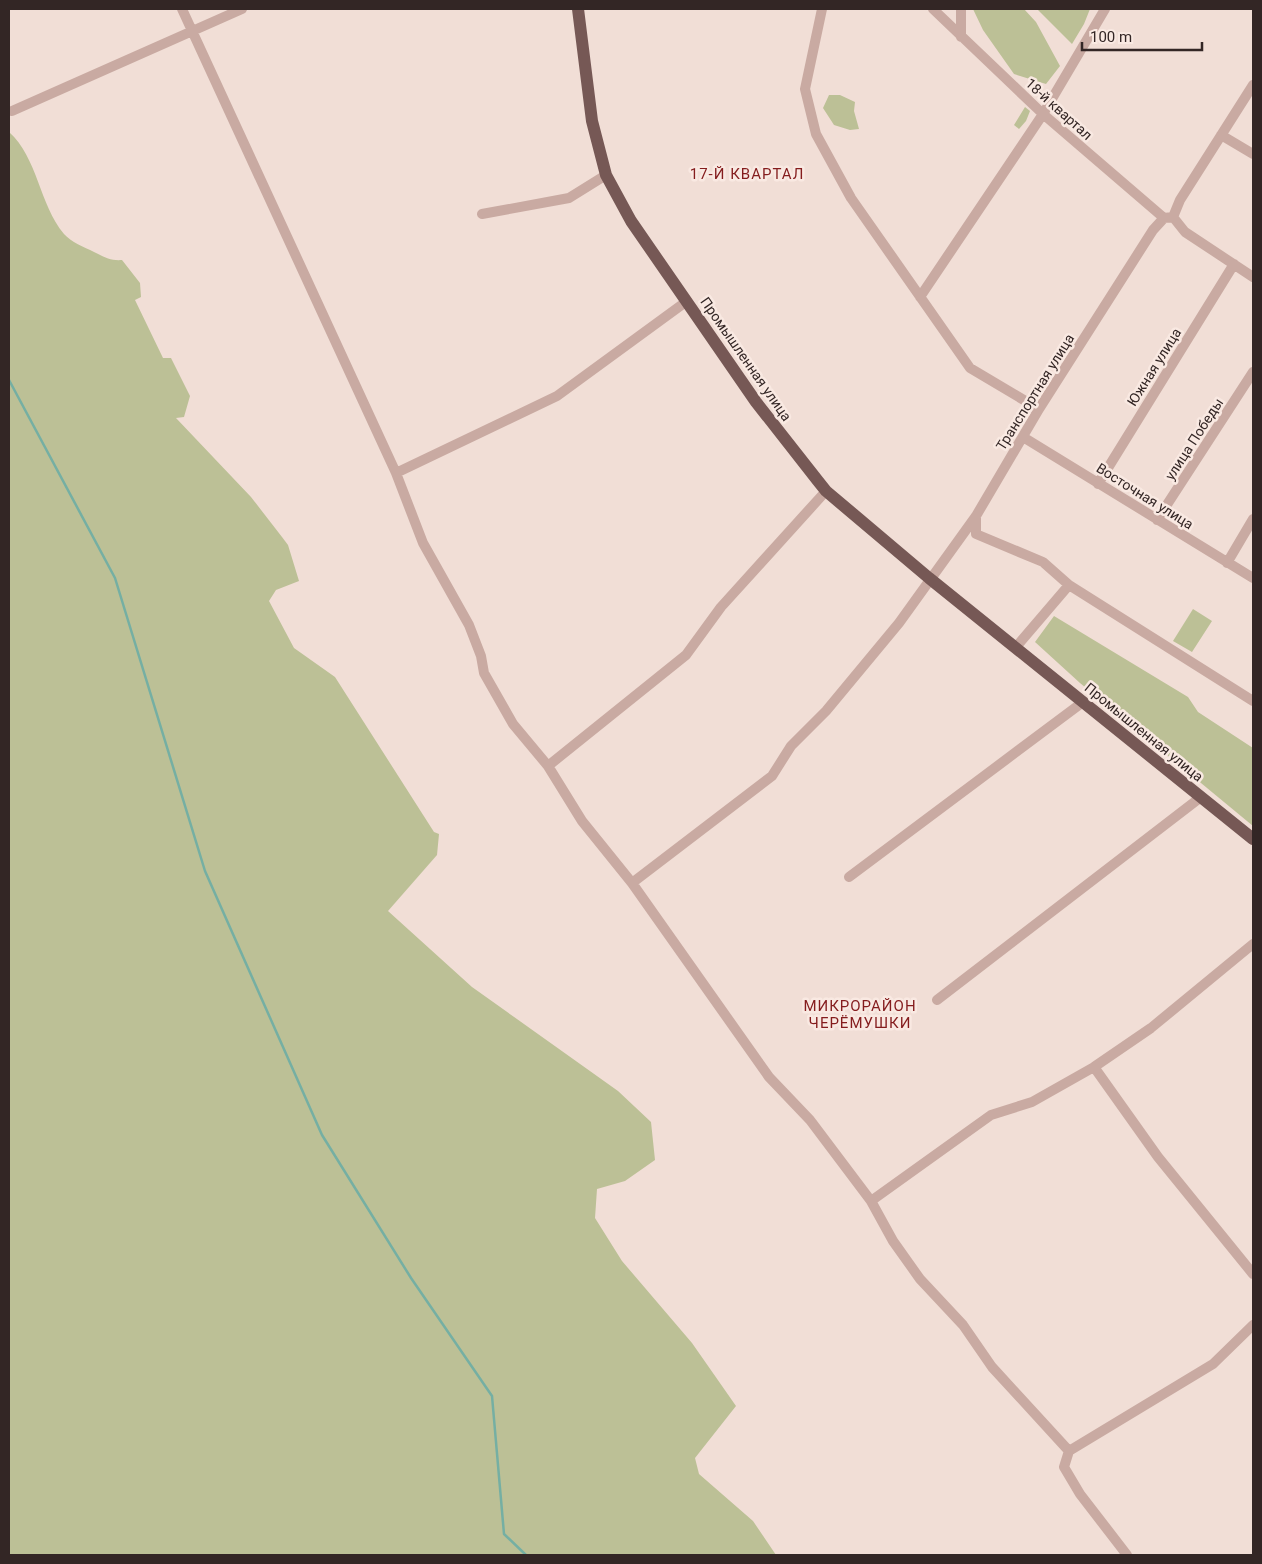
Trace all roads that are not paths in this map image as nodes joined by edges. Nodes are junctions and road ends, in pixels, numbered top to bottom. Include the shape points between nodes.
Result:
1 (182, 9) edge
2 (242, 9) edge
3 (578, 9) edge
4 (822, 9) edge
5 (933, 9) edge
6 (961, 9) edge
7 (1105, 9) edge
8 (193, 31) junction
9 (961, 37) junction
10 (1253, 85) edge
11 (12, 111) dead end
12 (1043, 114) junction
13 (1221, 135) junction
14 (1253, 154) edge
15 (606, 175) junction
16 (482, 214) dead end
17 (1168, 218) junction
18 (1234, 264) junction
19 (1253, 277) edge
20 (920, 297) junction
21 (687, 301) junction
22 (1253, 372) edge
23 (1039, 409) junction
24 (1023, 437) junction
25 (396, 473) junction
26 (1098, 484) junction
27 (826, 491) junction
28 (976, 516) junction
29 (1253, 519) edge
30 (1157, 520) junction
31 (1227, 562) junction
32 (929, 578) junction
33 (1253, 578) edge
34 (1069, 585) junction
35 (1016, 647) junction
36 (1083, 702) junction
37 (1253, 702) edge
38 (548, 766) junction
39 (1201, 797) junction
40 (1253, 839) edge
41 (849, 877) dead end
42 (632, 883) junction
43 (1253, 944) edge
44 (937, 1000) dead end
45 (1094, 1067) junction
46 (871, 1201) junction
47 (1253, 1274) edge
48 (1253, 1325) edge
49 (1069, 1451) junction
50 (1127, 1555) edge

1 - 8 street
2 - 8 street
3 - 15 main road, Промышленная улица via 592,122
4 - 20 street via 805,89 816,134 851,198
5 - 9 street, 18-й квартал
6 - 9 street
7 - 12 street
8 - 11 street
8 - 25 street
9 - 12 street, 18-й квартал
10 - 13 street, Транспортная улица
12 - 17 street, 18-й квартал
12 - 20 street
13 - 14 street
13 - 17 street, Транспортная улица
15 - 16 street via 569,198
15 - 21 main road, Промышленная улица via 631,222
17 - 18 street, 18-й квартал
17 - 23 street, Транспортная улица via 1153,230
18 - 19 street, 18-й квартал
18 - 26 street, Южная улица
20 - 23 street via 970,368
21 - 25 street via 557,396
21 - 27 main road, Промышленная улица via 756,402
22 - 30 street, улица Победы
23 - 24 street, Транспортная улица
24 - 26 street, Восточная улица
24 - 28 street, Транспортная улица
25 - 38 street via 423,543 469,625 484,673 513,724
26 - 30 street, Восточная улица
27 - 32 main road, Промышленная улица
27 - 38 street via 721,607 686,655
28 - 32 street, Транспортная улица
28 - 34 street via 976,534 1043,562
29 - 31 street
30 - 31 street, Восточная улица
31 - 33 street, Восточная улица
32 - 35 main road, Промышленная улица
32 - 42 street, Транспортная улица via 898,623 826,711 791,746 772,776
34 - 35 street
34 - 37 street
35 - 36 main road, Промышленная улица
36 - 39 main road, Промышленная улица
36 - 41 street
38 - 42 street via 582,821
39 - 40 main road, Промышленная улица
39 - 44 street
42 - 46 street via 768,1077 810,1120
43 - 45 street via 1151,1028
45 - 46 street via 1032,1102 991,1115
45 - 47 street via 1158,1156
46 - 49 street via 893,1241 920,1279 963,1325 992,1367
48 - 49 street via 1213,1364
49 - 50 street via 1064,1467 1080,1494

